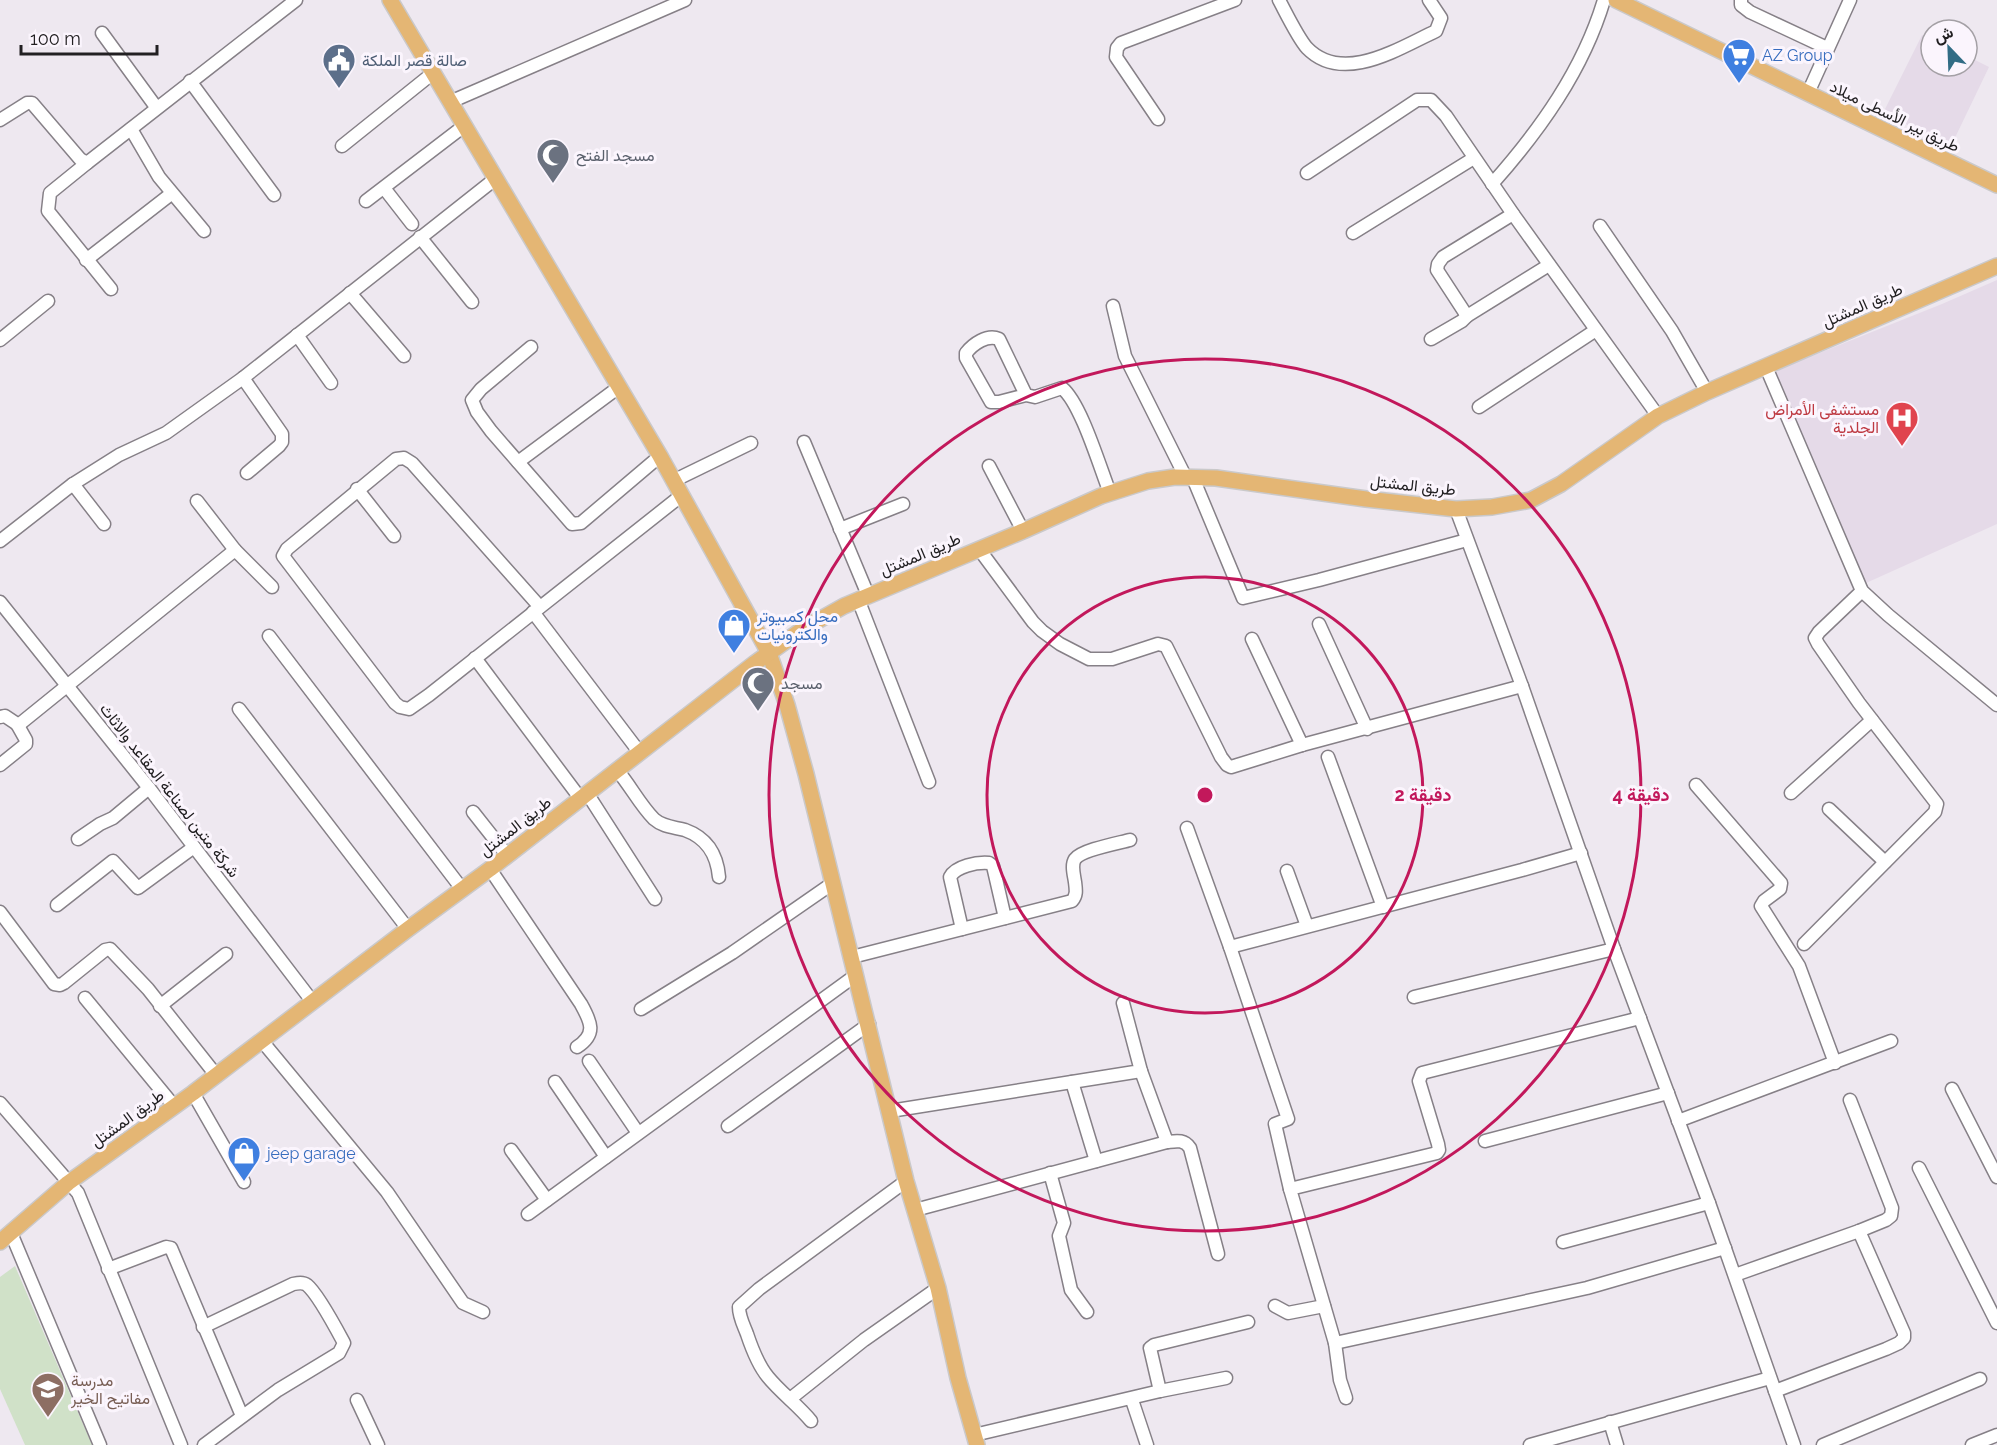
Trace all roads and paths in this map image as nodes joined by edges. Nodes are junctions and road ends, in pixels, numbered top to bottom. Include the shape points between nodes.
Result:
1 (296, 0) edge
2 (390, 0) edge
3 (685, 0) edge
4 (1235, 0) edge
5 (1279, 0) edge
6 (1429, 0) edge
7 (1604, 0) edge
8 (1616, 0) edge
9 (1741, 0) edge
10 (1850, 0) edge
11 (102, 33) dead end
12 (1827, 48) junction
13 (433, 74) junction
14 (190, 81) junction
15 (1808, 93) junction
16 (450, 102) junction
17 (156, 108) junction
18 (1158, 118) dead end
19 (0, 120) edge
20 (464, 126) junction
21 (131, 129) junction
22 (342, 146) dead end
23 (1474, 158) junction
24 (87, 163) junction
25 (1307, 173) dead end
26 (495, 179) junction
27 (1492, 184) junction
28 (1997, 185) edge
29 (384, 188) junction
30 (171, 194) junction
31 (274, 195) dead end
32 (366, 201) dead end
33 (1513, 214) junction
34 (412, 224) dead end
35 (1600, 226) dead end
36 (204, 231) dead end
37 (1353, 233) dead end
38 (420, 237) junction
39 (86, 260) junction
40 (1549, 265) junction
41 (1997, 266) edge
42 (111, 289) dead end
43 (350, 293) junction
44 (48, 301) dead end
45 (472, 302) dead end
46 (1113, 306) dead end
47 (1467, 316) junction
48 (1596, 330) junction
49 (297, 335) junction
50 (1431, 339) dead end
51 (0, 340) edge
52 (531, 347) dead end
53 (404, 356) dead end
54 (1766, 367) junction
55 (243, 378) junction
56 (331, 382) dead end
57 (619, 387) junction
58 (1707, 392) junction
59 (1026, 395) junction
60 (1479, 407) dead end
61 (1658, 416) junction
62 (804, 442) dead end
63 (751, 443) dead end
64 (660, 456) junction
65 (518, 462) junction
66 (989, 466) dead end
67 (247, 473) dead end
68 (1189, 478) junction
69 (674, 481) junction
70 (73, 484) junction
71 (357, 489) junction
72 (1110, 493) junction
73 (682, 495) junction
74 (197, 501) dead end
75 (903, 504) dead end
76 (1456, 509) junction
77 (104, 524) dead end
78 (840, 529) junction
79 (1023, 531) junction
80 (394, 536) dead end
81 (1467, 540) junction
82 (0, 541) edge
83 (235, 549) junction
84 (979, 549) junction
85 (272, 587) dead end
86 (1862, 591) junction
87 (863, 597) junction
88 (0, 602) edge
89 (536, 610) junction
90 (1319, 624) dead end
91 (269, 636) dead end
92 (1252, 639) dead end
93 (769, 653) junction
94 (475, 658) junction
95 (67, 686) junction
96 (1522, 686) junction
97 (1997, 705) edge
98 (239, 709) dead end
99 (0, 717) edge
100 (1872, 720) junction
101 (17, 724) junction
102 (1367, 729) junction
103 (1302, 745) junction
104 (640, 753) junction
105 (1328, 757) dead end
106 (0, 765) edge
107 (617, 770) junction
108 (929, 782) dead end
109 (1696, 784) dead end
110 (150, 788) junction
111 (1791, 793) dead end
112 (584, 795) junction
113 (1829, 809) dead end
114 (473, 812) dead end
115 (1187, 828) dead end
116 (78, 839) dead end
117 (1130, 840) dead end
118 (194, 847) junction
119 (1581, 853) junction
120 (507, 855) junction
121 (1886, 862) junction
122 (490, 869) junction
123 (1287, 871) dead end
124 (718, 876) dead end
125 (833, 883) junction
126 (462, 888) junction
127 (655, 899) dead end
128 (57, 904) dead end
129 (1383, 907) junction
130 (0, 912) edge
131 (1005, 918) junction
132 (1307, 926) junction
133 (408, 929) junction
134 (962, 929) junction
135 (1804, 944) dead end
136 (1230, 947) junction
137 (1614, 949) junction
138 (226, 954) dead end
139 (852, 957) junction
140 (856, 975) junction
141 (1414, 997) dead end
142 (85, 998) dead end
143 (312, 1001) junction
144 (1123, 1003) dead end
145 (160, 1006) junction
146 (641, 1009) dead end
147 (1640, 1018) junction
148 (869, 1024) junction
149 (262, 1041) junction
150 (1891, 1041) dead end
151 (577, 1047) dead end
152 (589, 1061) dead end
153 (1835, 1063) junction
154 (1141, 1071) junction
155 (216, 1075) junction
156 (555, 1082) dead end
157 (1072, 1082) junction
158 (1952, 1089) dead end
159 (193, 1093) junction
160 (1668, 1093) junction
161 (1850, 1100) dead end
162 (0, 1103) edge
163 (174, 1106) junction
164 (890, 1112) junction
165 (1678, 1122) junction
166 (728, 1126) dead end
167 (638, 1133) junction
168 (1167, 1142) junction
169 (1485, 1142) dead end
170 (511, 1150) dead end
171 (606, 1157) junction
172 (1096, 1161) junction
173 (1919, 1168) dead end
174 (1050, 1173) junction
175 (1997, 1177) edge
176 (906, 1181) junction
177 (244, 1182) dead end
178 (68, 1184) junction
179 (1290, 1189) junction
180 (547, 1200) junction
181 (1709, 1203) junction
182 (915, 1210) junction
183 (528, 1214) dead end
184 (1859, 1231) junction
185 (5, 1238) edge
186 (1563, 1242) dead end
187 (1725, 1248) junction
188 (1218, 1254) dead end
189 (108, 1269) junction
190 (1735, 1275) junction
191 (938, 1288) junction
192 (1275, 1306) dead end
193 (1324, 1306) junction
194 (483, 1312) dead end
195 (1087, 1312) dead end
196 (1248, 1322) dead end
197 (1997, 1323) edge
198 (203, 1327) junction
199 (1335, 1343) junction
200 (1226, 1378) dead end
201 (1770, 1378) junction
202 (1980, 1379) dead end
203 (1160, 1391) junction
204 (1775, 1391) junction
205 (1346, 1398) dead end
206 (790, 1399) junction
207 (357, 1400) dead end
208 (1132, 1400) junction
209 (242, 1416) junction
210 (811, 1421) dead end
211 (1610, 1422) junction
212 (1997, 1435) edge
213 (976, 1440) edge
214 (100, 1445) edge
215 (181, 1445) edge
216 (204, 1445) edge
217 (378, 1445) edge
218 (1147, 1445) edge
219 (1530, 1445) edge
220 (1617, 1445) edge
221 (1794, 1445) edge
222 (1823, 1445) edge
223 (1972, 1445) edge

1 - 14 street
2 - 13 main road
3 - 16 street
4 - 18 street via 1121,43 1117,48 1116,57
5 - 6 street via 1306,47 1324,60 1340,63 1370,62 1436,31 1441,18
7 - 27 street via 1590,38 1550,111
8 - 15 main road, طريق بير الأسطى ميلاد
9 - 12 street via 1750,12
10 - 12 street
11 - 17 street
12 - 15 street
13 - 16 main road
13 - 22 street
14 - 17 street
14 - 31 street
15 - 28 main road, طريق بير الأسطى ميلاد
16 - 20 main road
17 - 21 street
19 - 24 street via 27,102 32,103
20 - 26 main road
20 - 29 street
21 - 24 street
21 - 30 street
23 - 25 street via 1431,100 1417,100
23 - 27 street
23 - 37 street
24 - 39 street via 50,193 48,203 48,211
26 - 38 street
26 - 57 main road
27 - 33 street
29 - 32 street
29 - 34 street
30 - 36 street
30 - 39 street
33 - 40 street
33 - 47 street via 1443,257 1438,264 1437,270
35 - 58 street via 1672,331
38 - 43 street
38 - 45 street
39 - 42 street
40 - 47 street
40 - 48 street
41 - 54 main road, طريق المشتل
43 - 49 street
43 - 53 street
44 - 51 street
46 - 68 street via 1125,356
47 - 50 street
48 - 60 street
48 - 61 street
49 - 55 street
49 - 56 street
52 - 65 street via 472,400 477,412
54 - 58 main road, طريق المشتل
54 - 86 street
55 - 67 street via 282,434 279,446
55 - 70 street via 166,433 119,455
57 - 64 main road
57 - 65 street
58 - 61 main road, طريق المشتل
59 - 59 street via 999,339 987,338 968,350 966,357 991,402
59 - 72 street via 1035,397 1062,388 1069,394
61 - 76 main road, طريق المشتل via 1531,500
62 - 78 street
63 - 69 street
64 - 65 street via 577,524 568,520
64 - 69 main road
66 - 79 street
68 - 72 main road, طريق المشتل via 1148,481
68 - 76 main road, طريق المشتل via 1216,478
68 - 81 street via 1243,598
69 - 73 main road
70 - 77 street
70 - 82 street
71 - 80 street
71 - 89 street via 396,459 408,460 476,534
71 - 94 street via 287,549 285,559 400,707 414,706
72 - 79 main road, طريق المشتل
73 - 89 street
73 - 93 main road
74 - 83 street
75 - 78 street
76 - 81 street
78 - 87 street
79 - 84 main road, طريق المشتل
81 - 96 street
83 - 85 street
83 - 95 street
84 - 87 main road, طريق المشتل
84 - 103 street via 1033,622 1079,654 1089,659 1112,659 1158,644 1166,646 1227,765 1237,766
86 - 97 street
86 - 100 street via 1815,638
87 - 93 main road, طريق المشتل
87 - 108 street
88 - 95 street, شركة متين لصناعة المقاعد والاثاث
89 - 94 street
89 - 104 street
90 - 102 street
91 - 126 street
92 - 103 street
93 - 104 main road, طريق المشتل
93 - 125 main road via 787,705
94 - 112 street
95 - 101 street
95 - 110 street, شركة متين لصناعة المقاعد والاثاث
96 - 102 street
96 - 119 street
98 - 133 street
99 - 101 street
100 - 111 street
100 - 121 street via 1937,804 1935,812
101 - 106 street via 26,744
102 - 103 street
104 - 107 main road, طريق المشتل
105 - 129 street
107 - 112 main road, طريق المشتل
107 - 124 street via 655,820 687,831 708,844 717,860
109 - 153 street via 1781,883 1780,889 1761,906 1799,966
110 - 116 street via 113,818
110 - 118 street, شركة متين لصناعة المقاعد والاثاث
112 - 120 main road, طريق المشتل
112 - 127 street
113 - 121 street
114 - 120 street
115 - 136 street
117 - 131 street via 1078,855 1073,865 1076,889 1072,901
118 - 128 street via 138,888 113,861
118 - 143 street, شركة متين لصناعة المقاعد والاثاث
119 - 129 street
119 - 137 street
120 - 122 main road, طريق المشتل
121 - 135 street
122 - 126 main road, طريق المشتل
122 - 151 street via 589,1017 589,1035
123 - 132 street
125 - 139 main road
125 - 146 street via 732,954
126 - 133 main road, طريق المشتل
129 - 132 street
130 - 145 street via 54,984 64,983 110,949
131 - 134 street
131 - 134 street via 993,866 989,863 958,869 950,877
132 - 136 street
133 - 143 main road, طريق المشتل
134 - 139 street
136 - 179 street via 1288,1119 1275,1124
137 - 141 street
137 - 147 street
138 - 145 street
139 - 140 main road
140 - 148 main road
140 - 167 street
142 - 163 street
143 - 149 main road, طريق المشتل
144 - 154 street
145 - 155 street
147 - 160 street
147 - 179 street via 1422,1073 1419,1081 1438,1144 1437,1153
148 - 164 main road
148 - 166 street
149 - 155 main road, طريق المشتل
149 - 194 street via 387,1192 463,1303
150 - 153 street
152 - 167 street
153 - 165 street
154 - 157 street
154 - 168 street
155 - 159 main road, طريق المشتل
156 - 171 street
157 - 164 street
157 - 172 street
158 - 175 street
159 - 163 main road, طريق المشتل
159 - 177 street
160 - 165 street
160 - 169 street
161 - 184 street via 1892,1208 1886,1220
162 - 178 street
163 - 178 main road, طريق المشتل
164 - 176 main road
165 - 181 street
167 - 171 street
168 - 172 street
168 - 188 street via 1182,1141 1190,1148
170 - 180 street
171 - 180 street
172 - 174 street
173 - 197 street
174 - 182 street
174 - 195 street via 1064,1223 1059,1236 1071,1290
176 - 182 main road
176 - 206 street via 741,1303 739,1312 759,1364
178 - 185 main road, طريق المشتل
178 - 189 street via 78,1192
179 - 193 street
180 - 183 street
181 - 186 street
181 - 187 street
182 - 191 main road
184 - 190 street
184 - 204 street via 1904,1338 1886,1349
185 - 214 street
187 - 190 street
187 - 199 street via 1587,1288
189 - 198 street via 169,1246
189 - 215 street
190 - 201 street
191 - 206 street
191 - 213 main road
192 - 193 street via 1288,1313
193 - 199 street
196 - 203 street via 1150,1348
198 - 209 street
198 - 209 street via 302,1282 315,1294 344,1343 339,1353
199 - 205 street
200 - 203 street
201 - 204 street
201 - 211 street
202 - 222 street
203 - 208 street
204 - 221 street
206 - 210 street
207 - 217 street
208 - 213 street
208 - 218 street
209 - 216 street
211 - 219 street
211 - 220 street
212 - 223 street

